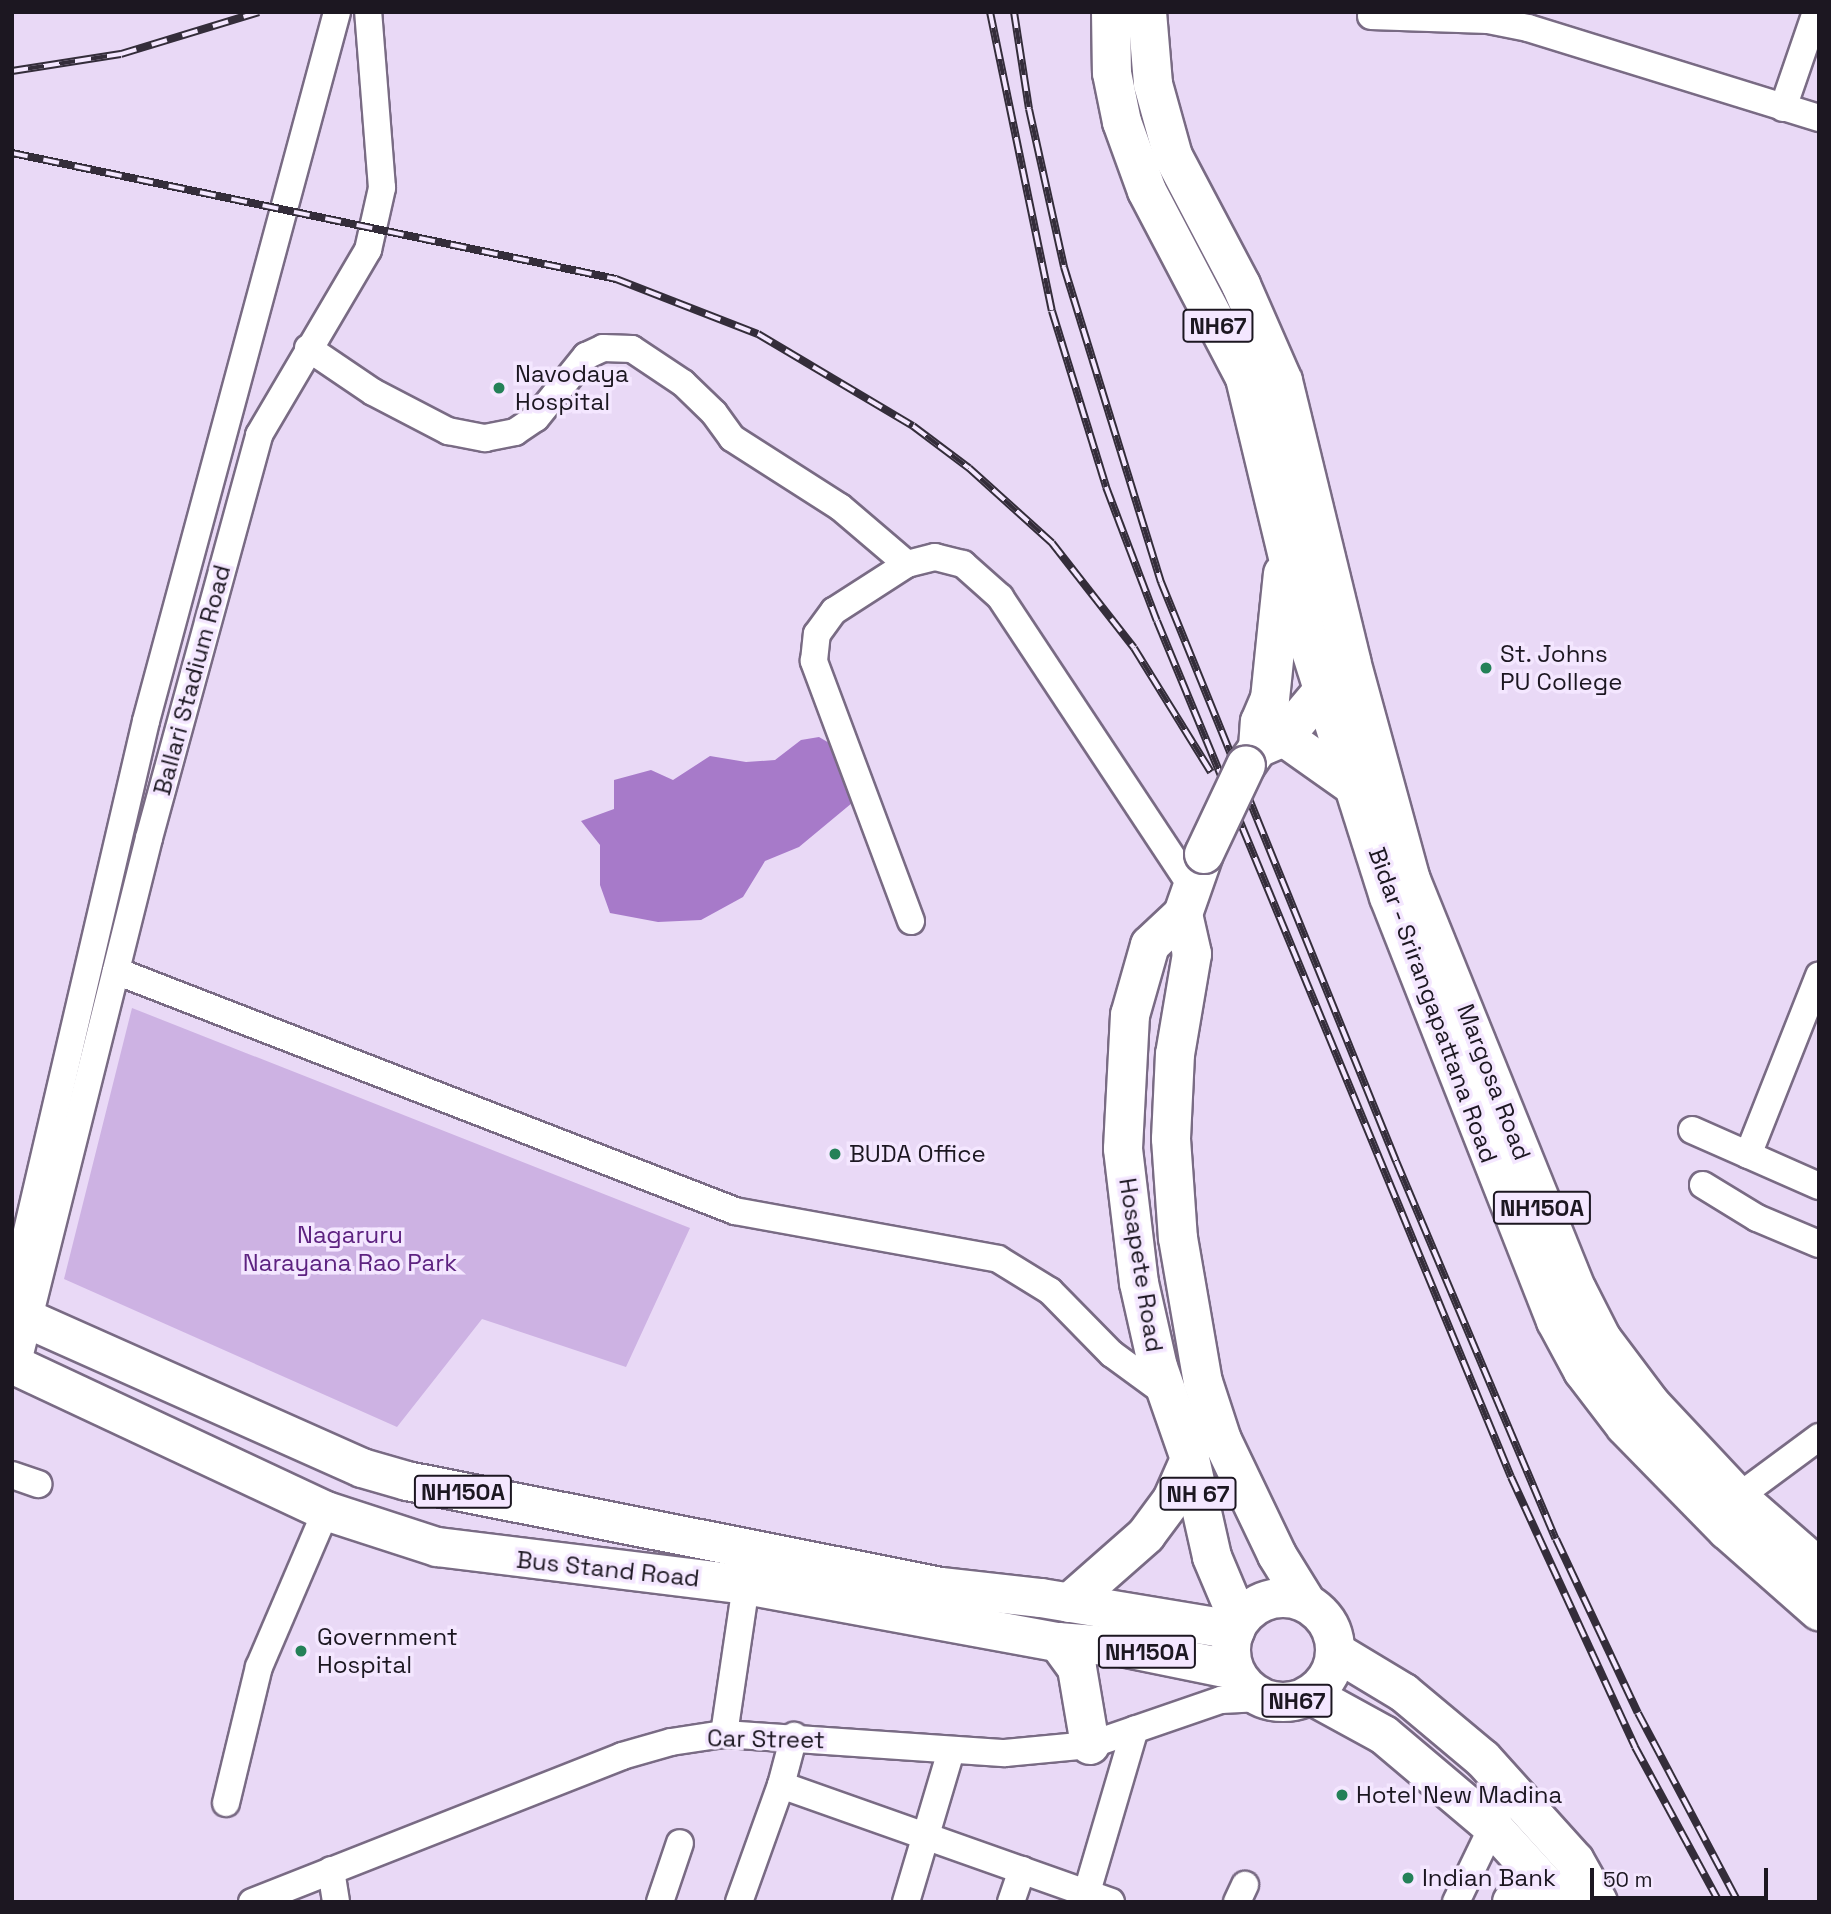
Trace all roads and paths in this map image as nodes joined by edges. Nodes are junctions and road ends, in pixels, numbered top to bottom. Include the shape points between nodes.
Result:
1 (337, 12) edge
2 (368, 12) edge
3 (1111, 12) edge
4 (1816, 12) edge
5 (1371, 16) dead end
6 (1152, 19) edge
7 (1783, 108) junction
8 (1819, 118) edge
9 (308, 348) junction
10 (1287, 540) junction
11 (907, 565) junction
12 (1347, 644) junction
13 (1310, 648) junction
14 (1322, 687) junction
15 (1270, 699) junction
16 (1262, 750) junction
17 (1370, 782) junction
18 (1193, 885) junction
19 (911, 921) dead end
20 (116, 971) junction
21 (1819, 976) edge
22 (1692, 1130) dead end
23 (1748, 1155) junction
24 (1703, 1185) dead end
25 (1819, 1186) edge
26 (1819, 1244) edge
27 (19, 1309) edge
28 (15, 1365) edge
29 (1164, 1382) junction
30 (1819, 1437) edge
31 (1190, 1459) junction
32 (12, 1475) edge
33 (38, 1484) dead end
34 (1738, 1497) junction
35 (326, 1511) junction
36 (1819, 1569) edge
37 (746, 1584) junction
38 (1306, 1602) junction
39 (1069, 1603) junction
40 (1819, 1611) edge
41 (1237, 1626) junction
42 (1058, 1643) junction
43 (1336, 1652) junction
44 (1234, 1670) junction
45 (1311, 1695) junction
46 (1261, 1698) junction
47 (1135, 1729) junction
48 (724, 1734) junction
49 (794, 1736) junction
50 (1090, 1745) junction
51 (951, 1751) junction
52 (781, 1785) junction
53 (1509, 1786) junction
54 (226, 1803) dead end
55 (1493, 1827) junction
56 (929, 1836) junction
57 (680, 1843) dead end
58 (331, 1870) junction
59 (1022, 1870) junction
60 (1094, 1899) edge
61 (252, 1902) edge
62 (336, 1902) edge
63 (660, 1902) edge
64 (739, 1902) edge
65 (906, 1902) edge
66 (1011, 1902) edge
67 (1456, 1902) edge
68 (1513, 1902) edge
69 (1520, 1902) edge
70 (1561, 1902) edge
71 (1598, 1902) edge

1 - 27 street, Ballari Stadium Road via 146,721
2 - 9 street, Ballari Stadium Road via 382,188 368,250
3 - 10 highway, NH67 via 1112,73 1122,122 1147,191 1245,378
4 - 7 street
5 - 7 street via 1488,20 1528,27
6 - 12 highway, Margosa Road / NH67 via 1153,84 1172,156 1241,285 1283,381 1319,514
7 - 8 street
9 - 11 street via 373,392 438,425 485,438 515,432 536,418 586,356 603,348 632,349 683,383 714,412 732,438 840,507
9 - 20 street, Ballari Stadium Road via 259,435
10 - 13 highway, NH67
10 - 15 highway
11 - 18 street via 935,557 963,564 1000,597
11 - 19 street via 834,611 817,634 814,661
12 - 13 highway
12 - 14 highway
12 - 17 highway, Margosa Road / NH150A
13 - 14 highway, NH150A
13 - 15 highway
14 - 16 highway
14 - 17 highway, NH150A
15 - 16 highway via 1259,722
16 - 17 highway
16 - 18 highway, bridge
17 - 34 highway, Margosa Road / NH150A via 1460,991 1577,1290 1626,1374
17 - 40 highway, Bidar - Srirangapattana Road via 1389,897 1473,1119 1556,1321 1583,1371 1625,1426 1718,1522
18 - 29 highway, Hosapete Road via 1150,945 1130,1016 1122,1149 1139,1283
18 - 38 highway, Hosapete Road / NH67 via 1192,954 1175,1054 1171,1139 1178,1238 1203,1382 1222,1440 1277,1555
20 - 27 street, Ballari Stadium Road
20 - 29 street via 735,1211 998,1259 1050,1291 1112,1354
21 - 23 street
22 - 23 street
23 - 25 street
24 - 26 street via 1757,1218
27 - 28 street, Ballari Stadium Road
27 - 39 highway, Bus Stand Road / NH150A via 362,1468 407,1481 941,1587
28 - 35 highway, Bus Stand Road / NH150A
29 - 31 highway, Hosapete Road / NH 67
30 - 34 street
31 - 39 highway via 1172,1500 1146,1535
31 - 41 highway, Hosapete Road / NH 67 via 1212,1557
32 - 33 street
34 - 36 highway, Margosa Road / NH150A
35 - 37 highway, Bus Stand Road / NH150A via 437,1547
35 - 54 street via 259,1667
37 - 42 highway, Bus Stand Road / NH150A
37 - 48 street
38 - 41 highway via 1269,1599 1252,1607
38 - 43 highway, NH67 via 1329,1623
39 - 41 highway, Bus Stand Road / NH150A
41 - 44 highway, NH67 via 1231,1643
42 - 44 highway, Bus Stand Road / NH150A via 1121,1647
42 - 50 highway via 1077,1668
43 - 45 highway, NH67 via 1332,1669
43 - 53 highway, NH67 via 1404,1693 1455,1732
44 - 46 highway, NH67
45 - 46 highway, NH67 via 1278,1703
45 - 55 highway, NH67 via 1384,1734
46 - 47 street, Car Street via 1221,1700
47 - 50 street, Car Street
47 - 60 street
48 - 49 street, Car Street
48 - 58 street, Car Street via 622,1756
49 - 51 street, Car Street
49 - 52 street
50 - 51 street, Car Street via 1005,1753
51 - 56 street
52 - 56 street
52 - 64 street
53 - 55 street
53 - 71 highway, NH67 via 1575,1861
55 - 67 street
55 - 70 highway, NH67
56 - 59 street
56 - 65 street
57 - 63 street
58 - 61 street, Car Street
58 - 62 street
59 - 60 street
59 - 66 street
68 - 69 highway

